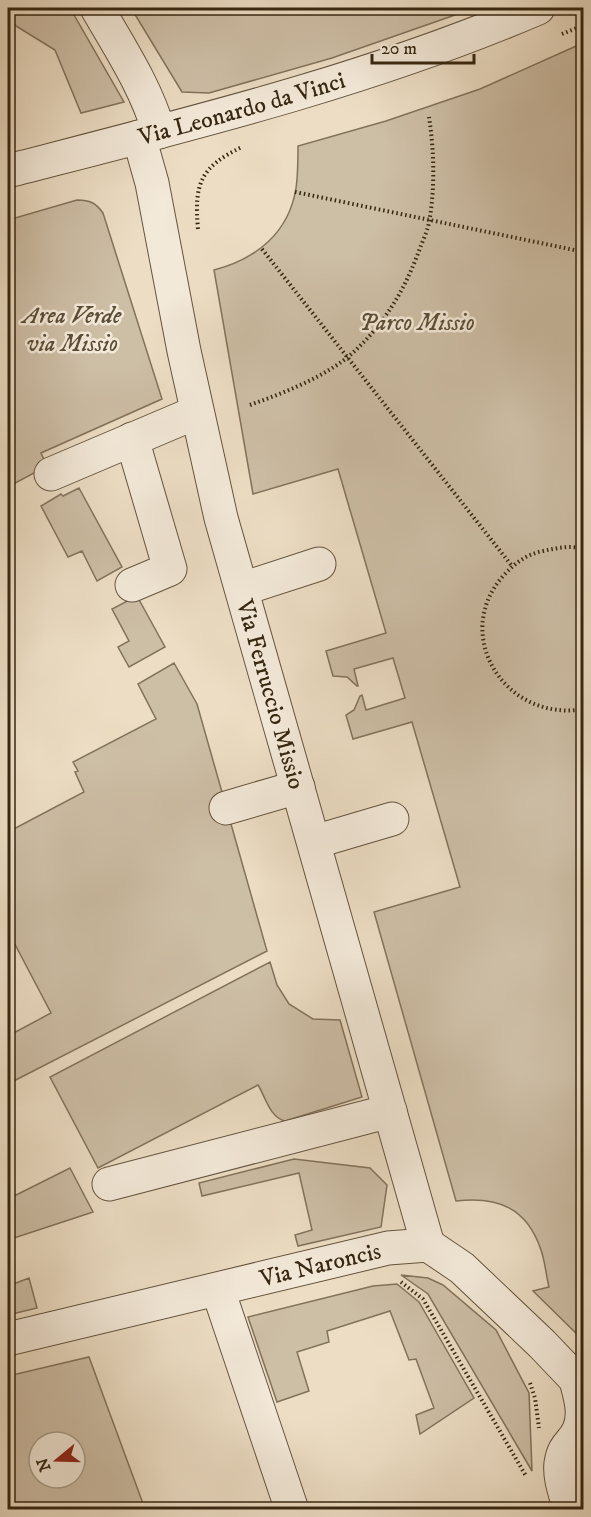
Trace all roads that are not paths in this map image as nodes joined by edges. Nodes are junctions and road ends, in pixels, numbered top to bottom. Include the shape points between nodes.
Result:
1 (97, 8) edge
2 (538, 8) edge
3 (149, 134) junction
4 (8, 171) edge
5 (197, 412) junction
6 (132, 440) junction
7 (51, 474) dead end
8 (319, 564) dead end
9 (132, 585) dead end
10 (242, 589) junction
11 (298, 787) junction
12 (226, 808) dead end
13 (392, 819) dead end
14 (314, 842) junction
15 (390, 1111) junction
16 (109, 1184) dead end
17 (428, 1245) junction
18 (218, 1290) junction
19 (8, 1339) edge
20 (580, 1384) edge
21 (581, 1430) edge
22 (292, 1509) edge
23 (570, 1509) edge

1 - 3 street, Via Ferruccio Missio via 153,110
2 - 3 street, Via Leonardo da Vinci via 382,67
3 - 4 street, Via Leonardo da Vinci
3 - 5 street, Via Ferruccio Missio via 152,183
5 - 6 street
5 - 10 street, Via Ferruccio Missio
6 - 7 street
6 - 9 street via 171,569
8 - 10 street
10 - 11 street, Via Ferruccio Missio
11 - 12 street
11 - 14 street, Via Ferruccio Missio
13 - 14 street
14 - 15 street, Via Ferruccio Missio
15 - 16 street
15 - 17 street, Via Ferruccio Missio
17 - 18 street, Via Naroncis via 388,1248
17 - 20 street via 462,1269
18 - 19 street, Via Naroncis
18 - 22 street
20 - 21 street
21 - 23 street via 566,1446 561,1465

